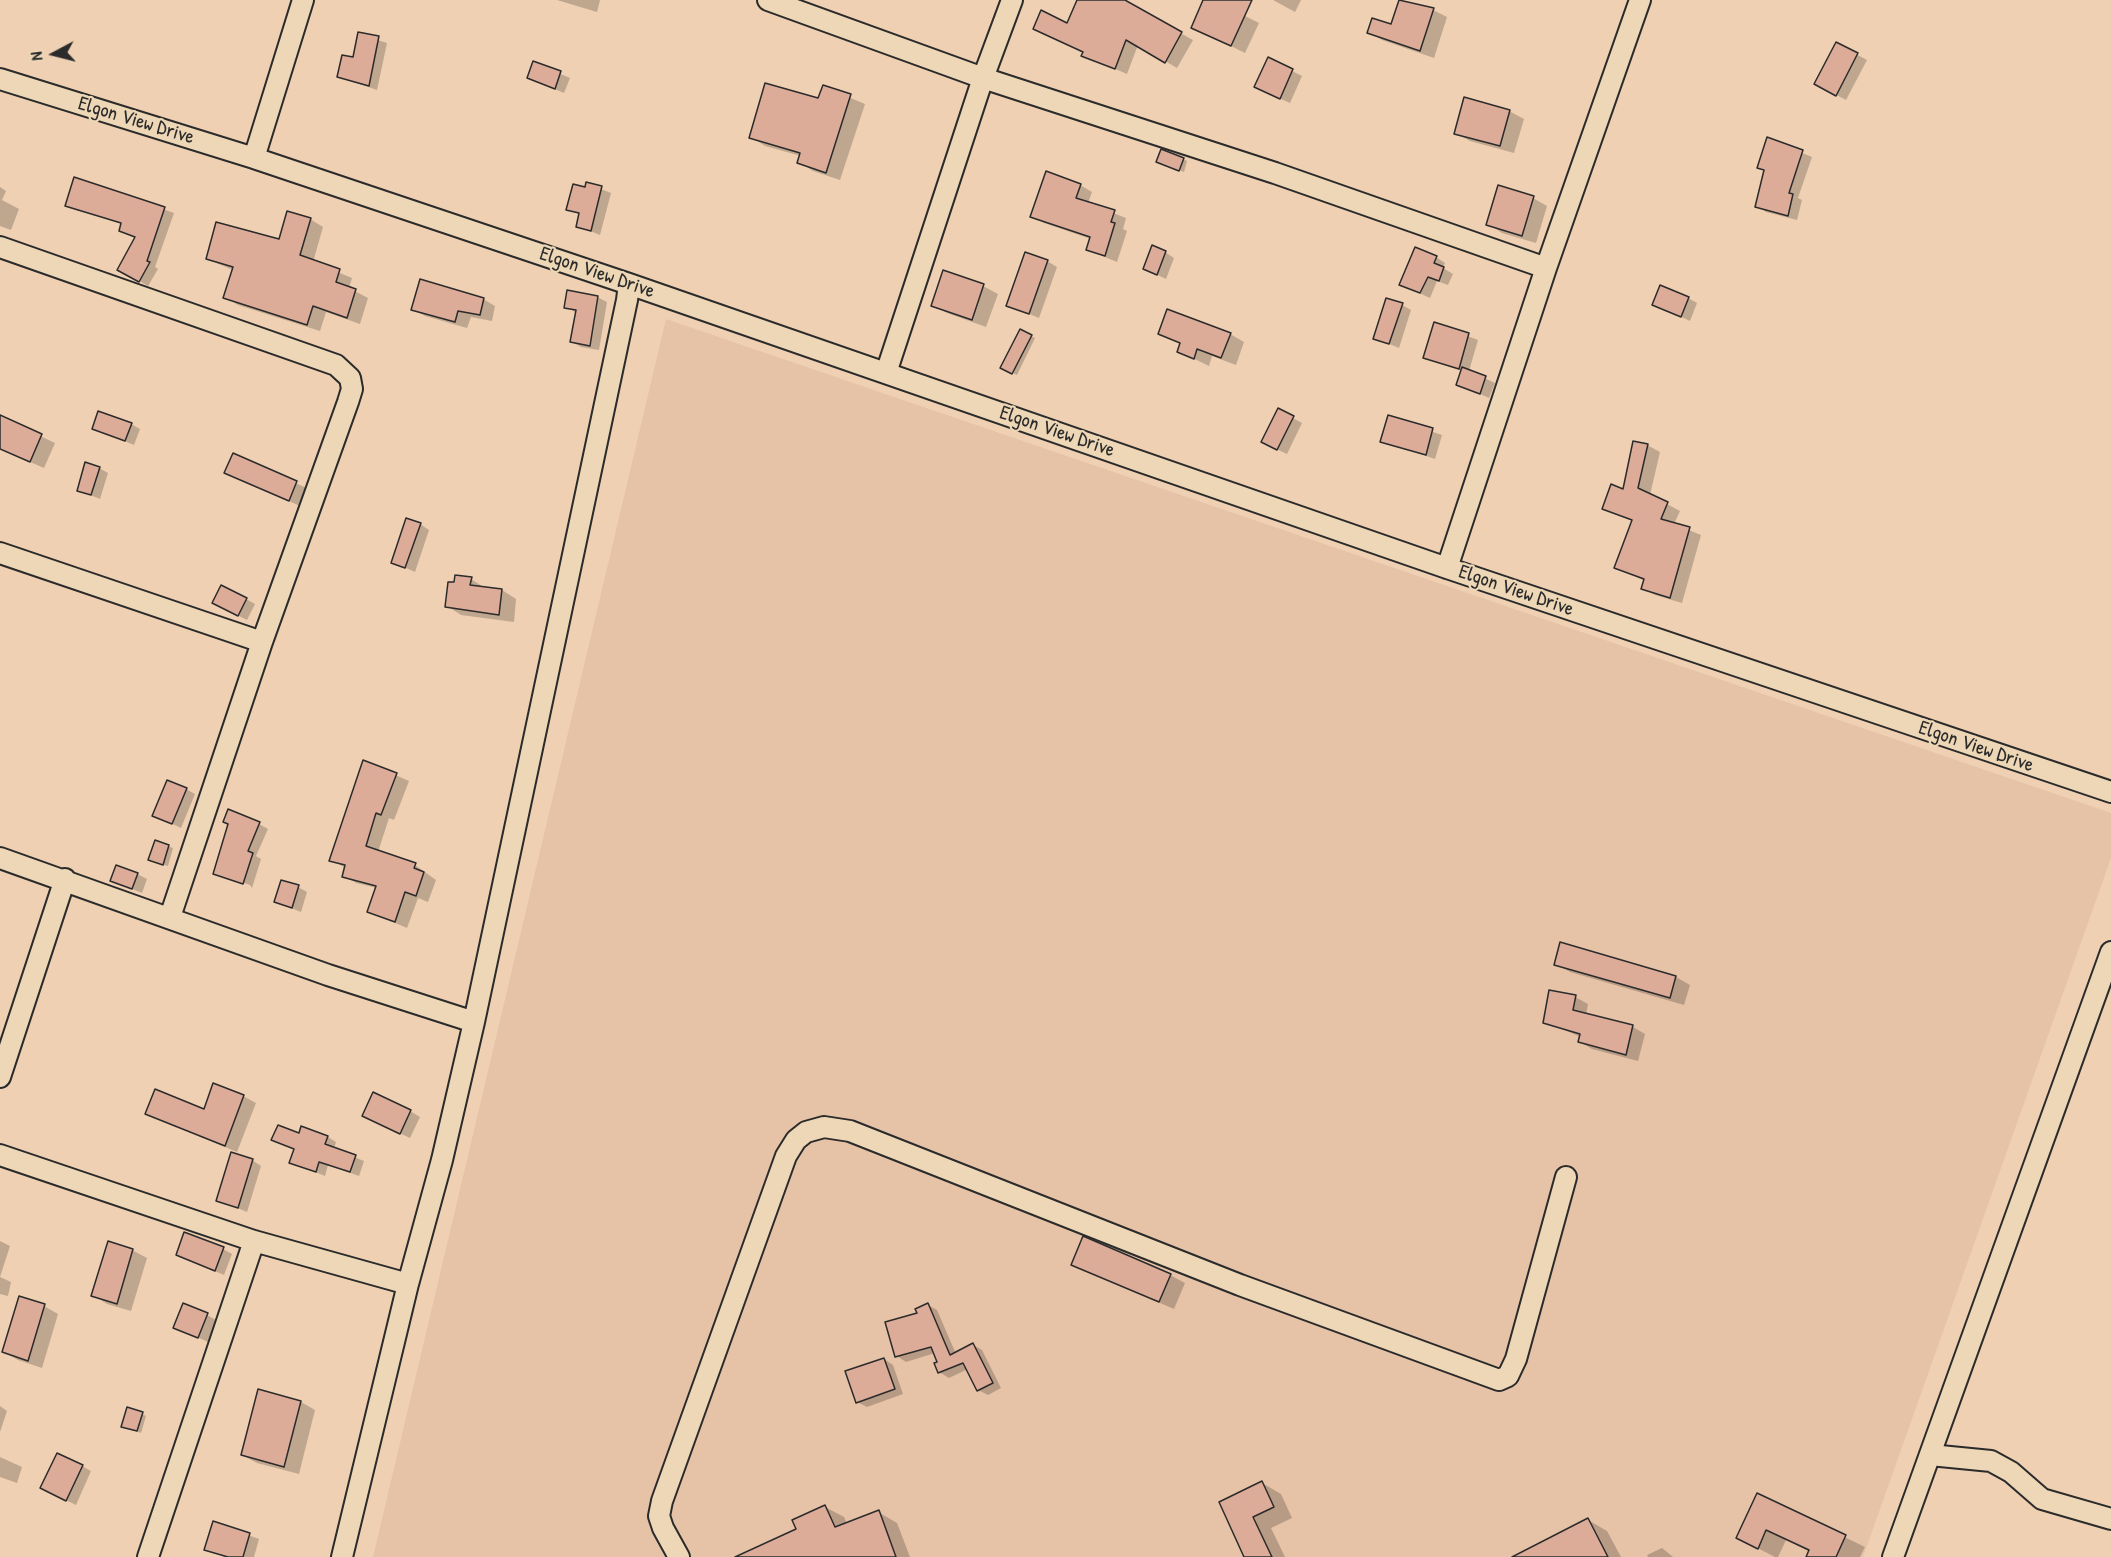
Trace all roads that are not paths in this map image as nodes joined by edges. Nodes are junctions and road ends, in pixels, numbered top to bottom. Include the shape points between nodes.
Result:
1 (303, 0) edge
2 (768, 0) edge
3 (1012, 0) edge
4 (1640, 0) edge
5 (983, 78) junction
6 (0, 79) edge
7 (254, 158) junction
8 (0, 247) edge
9 (1546, 268) junction
10 (629, 284) junction
11 (886, 373) junction
12 (0, 553) edge
13 (1447, 568) junction
14 (262, 642) junction
15 (2111, 792) edge
16 (0, 858) edge
17 (65, 879) junction
18 (170, 917) junction
19 (2111, 952) edge
20 (474, 1022) junction
21 (0, 1077) edge
22 (0, 1155) edge
23 (1566, 1177) dead end
24 (254, 1241) junction
25 (408, 1284) junction
26 (1930, 1455) junction
27 (2111, 1519) edge
28 (148, 1557) edge
29 (342, 1557) edge
30 (679, 1557) edge
31 (1893, 1557) edge

1 - 7 street
2 - 5 street
3 - 5 street
4 - 9 street
5 - 9 street via 1275,173
5 - 11 street
6 - 7 street, Elgon View Drive
7 - 10 street, Elgon View Drive
8 - 14 street via 336,365 350,378 348,402
9 - 13 street
10 - 11 street, Elgon View Drive
10 - 20 street
11 - 13 street, Elgon View Drive
12 - 14 street
13 - 15 street, Elgon View Drive
14 - 18 street
16 - 17 street
17 - 18 street
17 - 21 street
18 - 20 street via 328,975
19 - 26 street
20 - 25 street
22 - 24 street
23 - 30 street via 1516,1359 1508,1376 1499,1380 1240,1285 850,1131 824,1127 806,1132 786,1156 662,1501 659,1516
24 - 25 street
24 - 28 street
25 - 29 street
26 - 27 street via 1991,1461 2011,1472 2042,1499
26 - 31 street

